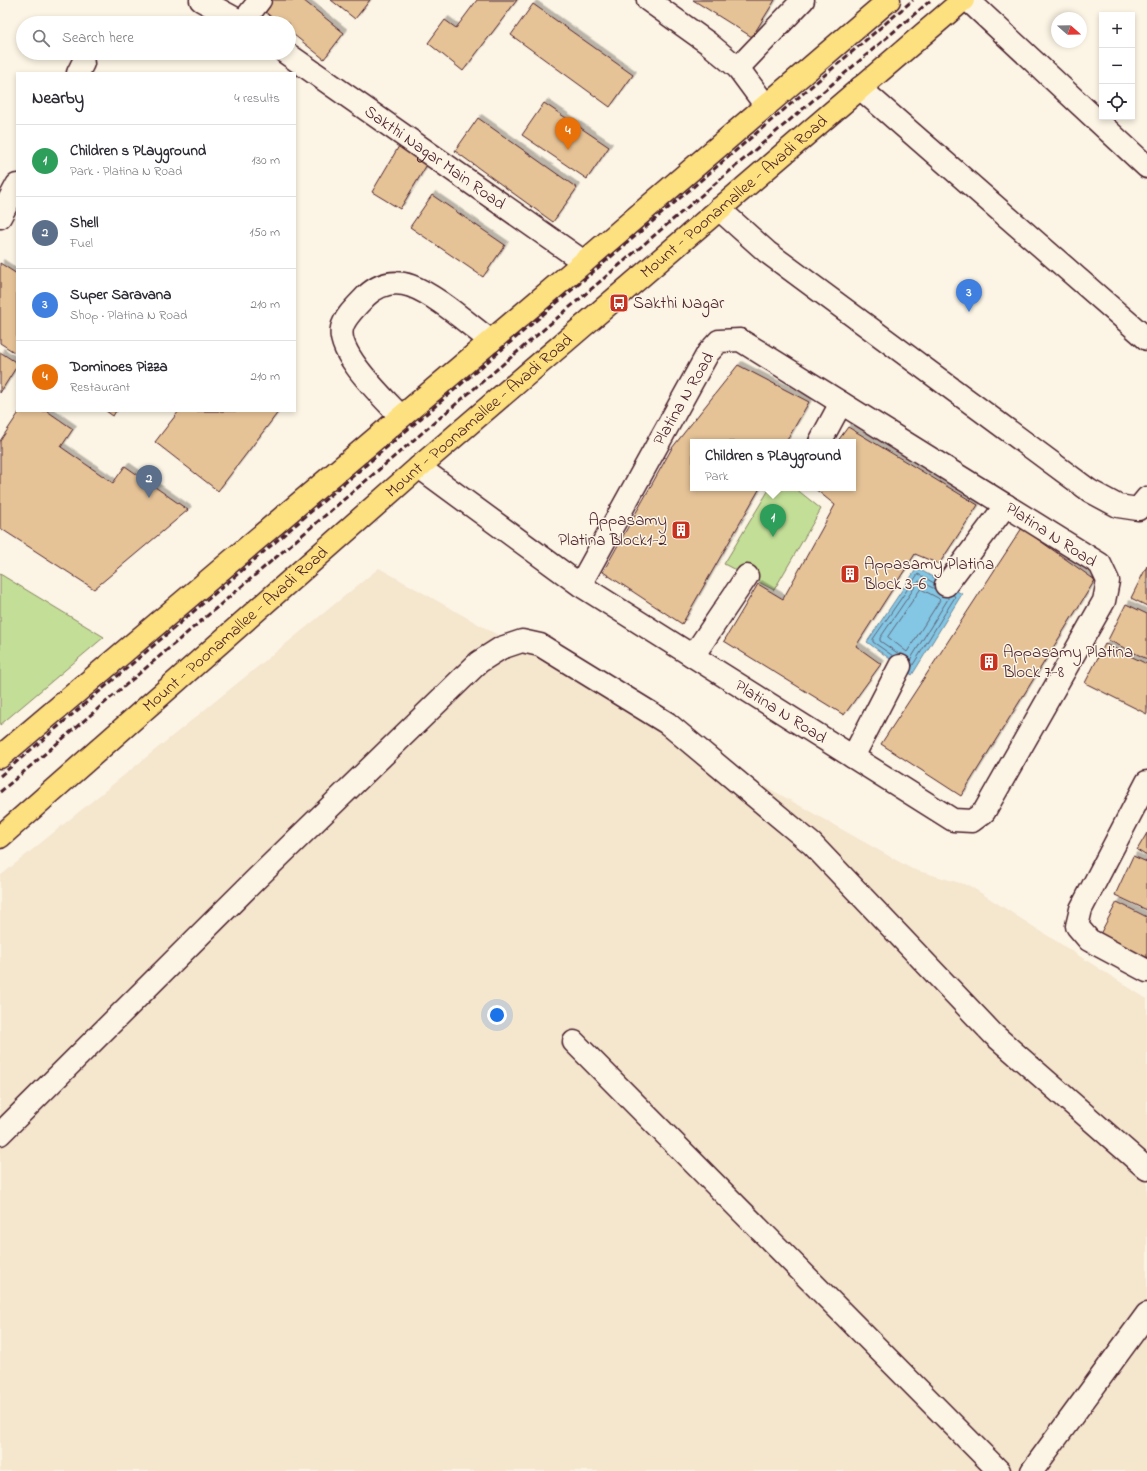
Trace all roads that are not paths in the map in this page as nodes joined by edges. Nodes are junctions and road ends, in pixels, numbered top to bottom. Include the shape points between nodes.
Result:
1 (201, 0) edge
2 (260, 0) edge
3 (648, 0) edge
4 (803, 0) edge
5 (963, 0) edge
6 (968, 0) edge
7 (878, 3) edge
8 (230, 16) edge
9 (248, 16) edge
10 (296, 60) edge
11 (738, 68) junction
12 (860, 88) junction
13 (766, 106) junction
14 (1147, 167) edge
15 (16, 188) edge
16 (719, 209) junction
17 (0, 217) edge
18 (584, 262) junction
19 (1147, 339) edge
20 (491, 341) junction
21 (841, 404) junction
22 (401, 417) junction
23 (822, 439) edge
24 (419, 467) junction
25 (1147, 498) edge
26 (1006, 505) junction
27 (746, 576) dead end
28 (580, 585) junction
29 (946, 585) dead end
30 (693, 656) junction
31 (900, 666) dead end
32 (0, 757) edge
33 (853, 757) junction
34 (1147, 782) edge
35 (0, 836) edge
36 (1147, 971) edge
37 (574, 1042) dead end
38 (0, 1134) edge
39 (1147, 1170) edge
40 (1147, 1314) edge
41 (999, 1471) edge
42 (1032, 1471) edge

1 - 8 street
2 - 9 street
3 - 11 street
4 - 11 street
5 - 12 main road, Mount - Poonamallee - Avadi Road
6 - 14 street
7 - 13 main road
10 - 18 street, Sakthi Nagar Main Road
11 - 13 street
12 - 16 main road, Mount - Poonamallee - Avadi Road
12 - 19 street
13 - 18 main road
15 - 17 street
16 - 24 main road, Mount - Poonamallee - Avadi Road
16 - 25 street via 767,252 1090,491 1118,506 1138,509
18 - 20 main road
20 - 22 main road
20 - 22 street via 426,294 410,286 395,282 380,286 370,293 350,314 342,328 342,340 347,354
21 - 23 street
21 - 26 street, Platina N Road
21 - 28 street, Platina N Road via 740,340 719,341 708,353
22 - 32 main road
24 - 28 street
24 - 35 main road, Mount - Poonamallee - Avadi Road
26 - 29 street
26 - 33 street, Platina N Road via 1100,564 1108,581 1104,600 984,812 972,821 953,820
27 - 30 street
28 - 30 street, Platina N Road
30 - 33 street, Platina N Road
31 - 33 street
34 - 36 street via 1081,909 1077,926 1089,940
37 - 41 street
38 - 39 street via 479,662 501,648 522,641 540,645 667,723 806,839 993,1034
40 - 42 street

